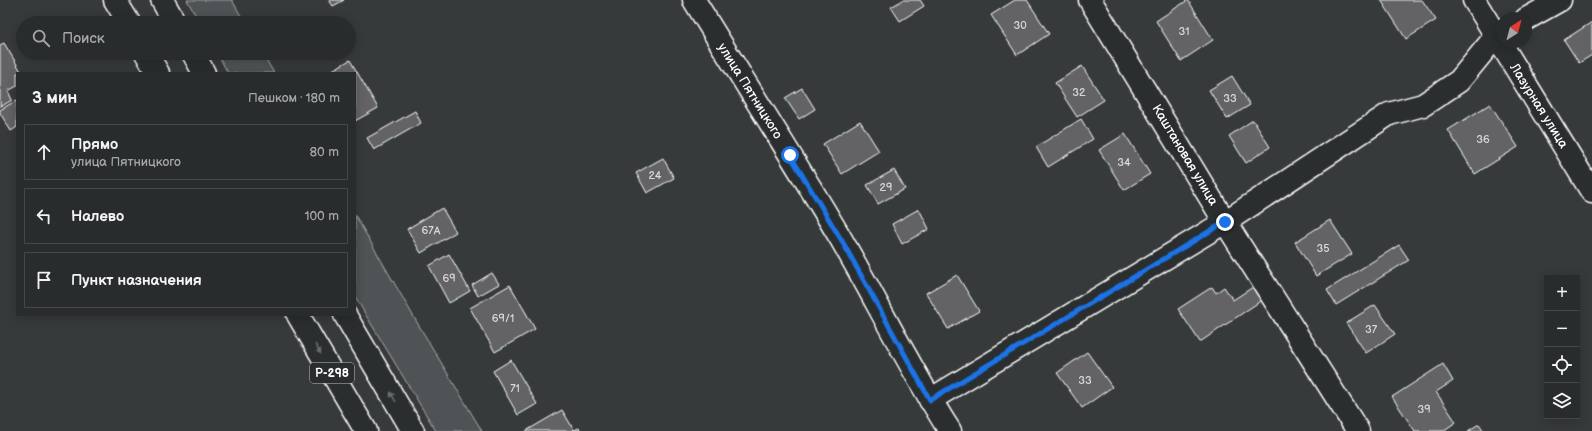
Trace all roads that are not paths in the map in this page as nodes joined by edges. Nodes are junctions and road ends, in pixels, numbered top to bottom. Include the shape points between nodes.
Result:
1 (115, 0) edge
2 (162, 0) edge
3 (694, 0) edge
4 (1090, 0) edge
5 (1474, 0) edge
6 (1560, 0) edge
7 (125, 16) edge
8 (171, 16) edge
9 (1532, 16) edge
10 (1496, 30) edge
11 (1496, 38) edge
12 (1507, 48) edge
13 (150, 60) edge
14 (196, 60) edge
15 (157, 72) edge
16 (203, 72) edge
17 (1592, 192) edge
18 (1225, 222) junction
19 (299, 316) edge
20 (346, 316) edge
21 (930, 400) junction
22 (366, 431) edge
23 (412, 431) edge
24 (950, 431) edge
25 (1358, 431) edge

1 - 7 main road
2 - 8 main road
3 - 21 main road, улица Пятницкого via 842,241
4 - 18 main road, Каштановая улица
5 - 10 main road, Лазурная улица
6 - 9 main road
11 - 18 main road via 1459,81 1423,105 1389,114
12 - 17 main road, Лазурная улица
13 - 15 main road
14 - 16 main road
18 - 21 main road
18 - 25 main road, Каштановая улица
19 -> 22 main road, Р-298
23 -> 20 main road, Р-298
21 - 24 main road, улица Пятницкого

